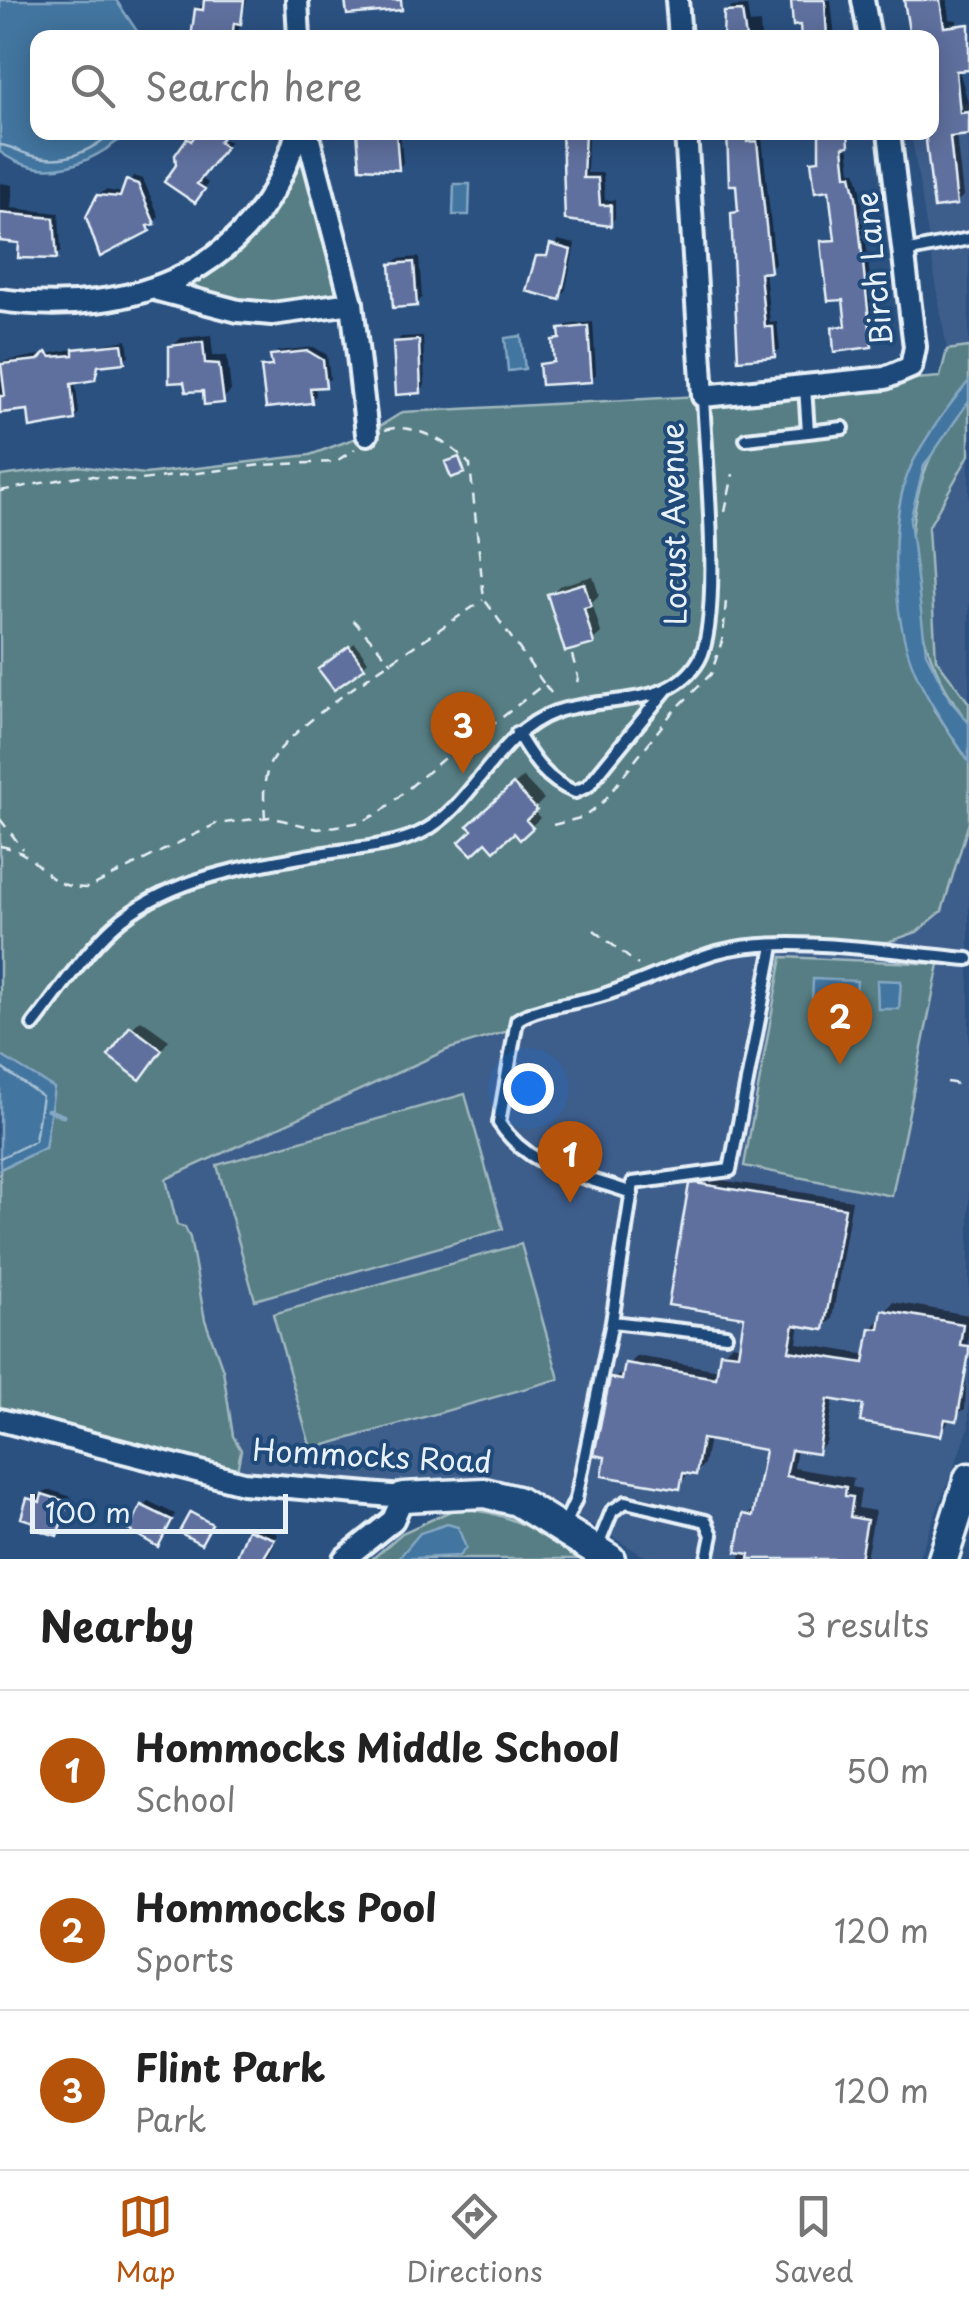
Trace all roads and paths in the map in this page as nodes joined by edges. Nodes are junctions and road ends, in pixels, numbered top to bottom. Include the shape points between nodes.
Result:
1 (297, 0) edge
2 (677, 0) edge
3 (864, 0) edge
4 (298, 30) edge
5 (679, 30) edge
6 (869, 30) edge
7 (295, 140) edge
8 (308, 140) edge
9 (687, 140) edge
10 (890, 140) edge
11 (969, 239) edge
12 (905, 252) junction
13 (158, 290) junction
14 (0, 300) edge
15 (352, 304) junction
16 (804, 386) junction
17 (703, 396) junction
18 (843, 428) dead end
19 (808, 432) junction
20 (367, 434) junction
21 (746, 439) dead end
22 (0, 491) edge
23 (484, 600) junction
24 (353, 620) dead end
25 (572, 655) dead end
26 (393, 664) junction
27 (667, 689) junction
28 (558, 702) dead end
29 (516, 733) junction
30 (480, 734) junction
31 (496, 756) junction
32 (265, 818) junction
33 (0, 820) edge
34 (0, 846) edge
35 (24, 850) junction
36 (594, 930) dead end
37 (773, 946) junction
38 (968, 959) edge
39 (655, 979) junction
40 (32, 1025) dead end
41 (947, 1082) dead end
42 (969, 1086) edge
43 (632, 1194) junction
44 (612, 1322) junction
45 (726, 1335) dead end
46 (0, 1420) edge
47 (969, 1478) edge
48 (403, 1497) junction
49 (563, 1528) junction
50 (603, 1554) edge
51 (344, 1559) edge
52 (706, 1559) edge
53 (943, 1559) edge

1 - 4 street
2 - 5 street
3 - 6 street
7 - 13 street via 256,220 206,264
8 - 15 street
9 - 17 street, Locust Avenue
10 - 12 street, Birch Lane
11 - 12 lane
12 - 16 street, Birch Lane via 915,347 911,367 885,378
13 - 14 street via 89,301
13 - 15 street via 238,312
15 - 20 street
16 - 17 street, Birch Lane
16 - 19 lane
17 - 27 lane, Locust Avenue via 707,638 690,673
18 - 19 lane
19 - 21 lane
20 - 22 path via 336,462 133,481 84,474
20 - 23 path via 402,425 460,452 470,465
23 - 26 path
23 - 30 path via 544,684
24 - 26 path
25 - 28 path via 576,691
26 - 32 path via 285,743 263,784
27 - 29 lane via 556,712
27 - 29 lane, Locust Avenue via 588,786 575,792 537,766
29 - 31 lane
30 - 31 path
30 - 32 path via 362,822 318,829
31 - 40 lane via 439,820 412,837 228,870 138,908 99,941
32 - 35 path via 216,824 88,888 56,881
33 - 35 path
34 - 35 path
36 - 39 path
37 - 38 lane
37 - 39 lane via 716,952
37 - 43 lane via 730,1170 634,1183
39 - 43 lane via 516,1020 501,1090 499,1122 524,1154
41 - 42 path
43 - 44 lane
44 - 45 lane
44 - 49 lane via 576,1499
46 - 48 street, Hommocks Road via 243,1483
47 - 53 street
48 - 49 street, Hommocks Road via 500,1496
48 - 51 street via 393,1520
49 - 50 street, Hommocks Road
50 - 52 lane via 612,1511 626,1502 706,1521 712,1535

